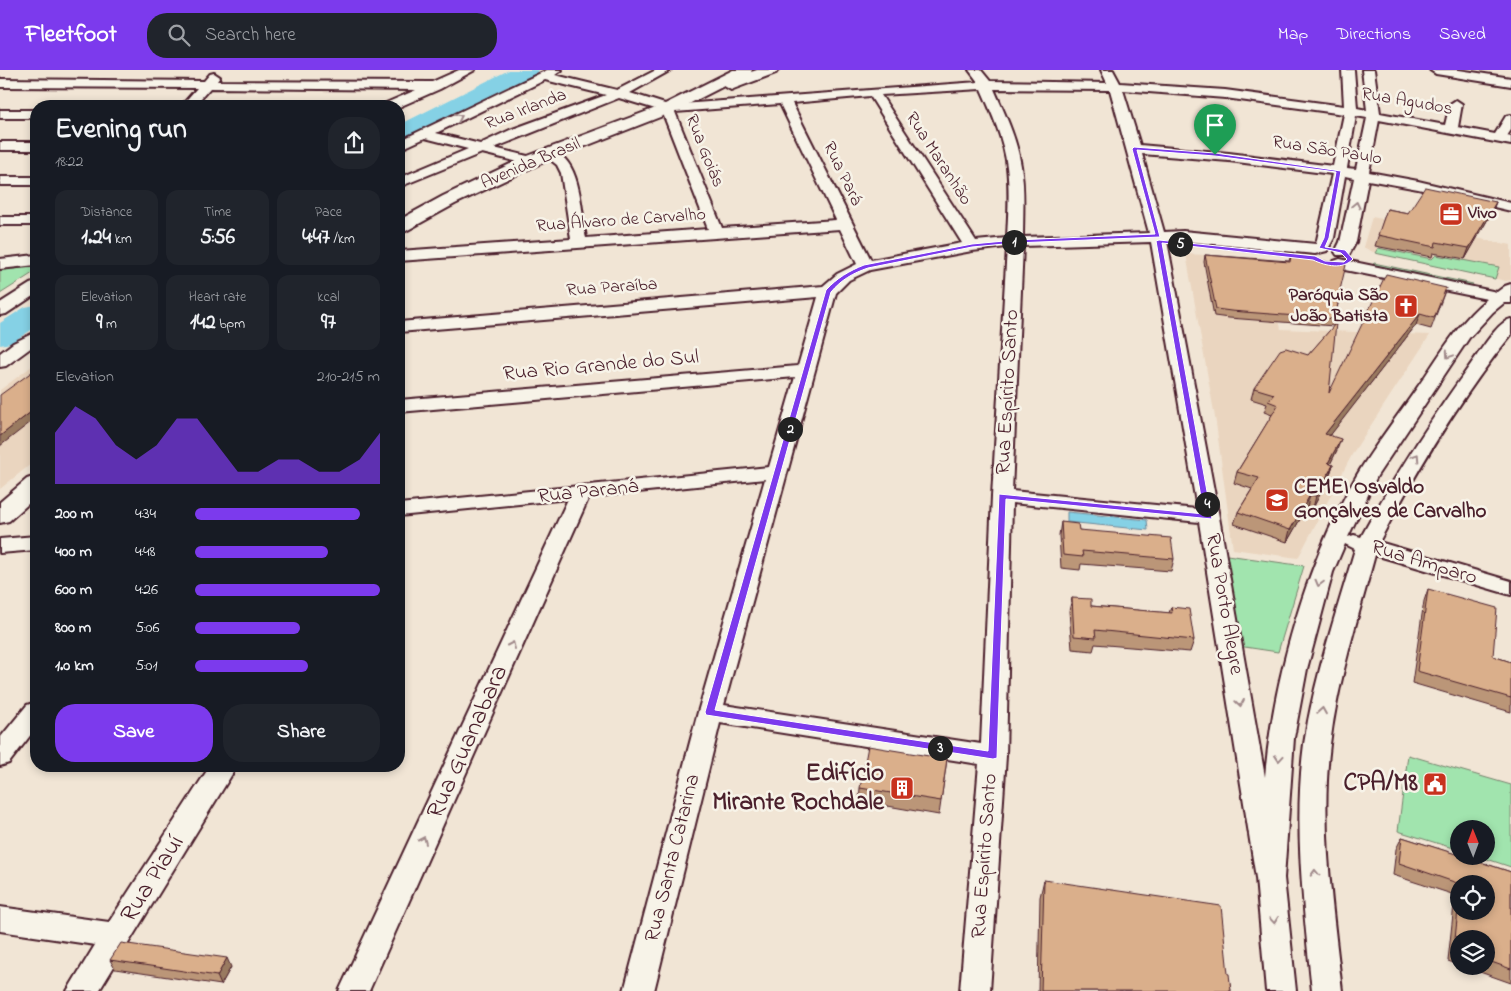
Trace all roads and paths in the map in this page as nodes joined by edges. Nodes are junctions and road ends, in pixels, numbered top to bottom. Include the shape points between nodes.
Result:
1 (5, 70) edge
2 (220, 70) edge
3 (469, 70) edge
4 (557, 70) edge
5 (665, 70) edge
6 (771, 70) edge
7 (1108, 70) edge
8 (1348, 70) edge
9 (1368, 70) edge
10 (1436, 70) edge
11 (738, 71) edge
12 (0, 74) edge
13 (544, 76) junction
14 (980, 78) edge
15 (1511, 82) edge
16 (0, 83) edge
17 (207, 84) junction
18 (436, 86) junction
19 (1115, 86) junction
20 (873, 92) junction
21 (619, 94) junction
22 (784, 99) junction
23 (192, 100) edge
24 (404, 100) edge
25 (711, 100) junction
26 (1456, 104) dead end
27 (667, 109) junction
28 (1351, 111) junction
29 (0, 114) edge
30 (30, 114) edge
31 (1374, 115) junction
32 (1511, 119) edge
33 (1451, 128) junction
34 (424, 134) junction
35 (1505, 140) edge
36 (405, 143) edge
37 (0, 146) edge
38 (30, 146) edge
39 (480, 149) junction
40 (1134, 149) junction
41 (550, 154) junction
42 (531, 161) junction
43 (1339, 171) junction
44 (1362, 175) junction
45 (405, 180) edge
46 (0, 181) edge
47 (30, 181) edge
48 (1511, 208) edge
49 (0, 221) edge
50 (30, 221) edge
51 (405, 224) edge
52 (846, 224) junction
53 (717, 234) junction
54 (1158, 239) junction
55 (1015, 242) junction
56 (579, 244) junction
57 (972, 246) junction
58 (1317, 252) junction
59 (405, 256) edge
60 (1344, 257) junction
61 (30, 261) edge
62 (0, 264) edge
63 (866, 266) junction
64 (30, 291) edge
65 (828, 291) junction
66 (1509, 293) edge
67 (0, 310) edge
68 (1511, 324) edge
69 (405, 326) edge
70 (28, 347) edge
71 (30, 358) edge
72 (0, 362) edge
73 (806, 372) junction
74 (0, 376) edge
75 (405, 405) edge
76 (778, 472) junction
77 (30, 489) edge
78 (581, 493) junction
79 (1002, 496) junction
80 (405, 509) edge
81 (0, 515) edge
82 (1209, 517) junction
83 (1336, 538) junction
84 (30, 544) edge
85 (1367, 545) junction
86 (0, 546) edge
87 (1511, 588) edge
88 (710, 712) junction
89 (30, 718) edge
90 (0, 756) edge
91 (993, 756) junction
92 (220, 772) edge
93 (1270, 878) junction
94 (0, 919) edge
95 (117, 936) junction
96 (82, 991) edge
97 (354, 991) edge
98 (639, 991) edge
99 (975, 991) edge
100 (1281, 991) edge
101 (1327, 991) edge

1 - 12 street
2 - 17 street
3 - 18 street
4 - 13 street
5 - 21 street, Rua Irlanda
6 - 25 main road, Avenida Brasil via 740,81
7 - 19 street, Rua Porto Alegre
8 - 28 street
9 - 31 street
10 - 15 street
11 - 27 main road, Avenida Brasil
13 - 21 street
34 -> 13 street
14 - 19 street, Rua Agudos
14 - 20 street, Rua Agudos
14 - 55 street, Rua Espírito Santo via 1012,151 1016,192
16 - 17 street
17 - 18 street
17 - 23 street
18 - 24 street
19 - 28 street, Rua Agudos via 1225,94
19 - 40 street, Rua Porto Alegre
20 - 22 street, Rua Agudos
20 - 57 street, Rua Maranhão
21 - 27 street
21 - 39 street, Rua Irlanda
22 - 25 street, Rua Agudos
22 - 52 street, Rua Pará
25 - 27 main road, Avenida Brasil
26 - 33 street
27 - 41 main road, Avenida Brasil
27 - 53 street, Rua Goiás
28 - 31 street, Rua Agudos
28 - 43 street
29 - 30 street
31 - 33 street, Rua Agudos
31 - 44 street
32 - 35 street
33 - 35 street, Rua Agudos
34 - 36 street
34 - 39 street
37 - 38 street
39 - 42 street
39 - 45 street, Rua Irlanda
40 - 43 street, Rua São Paulo via 1251,159
40 - 54 street, Rua Porto Alegre
41 - 42 main road, Avenida Brasil
41 - 56 street via 563,163 568,173
42 - 51 main road, Avenida Brasil
43 - 44 street, Rua São Paulo
43 - 58 street via 1326,238
44 - 48 street, Rua São Paulo
60 -> 44 street
46 - 47 street
49 - 50 street
52 - 53 street, Rua Álvaro de Carvalho
52 - 63 street, Rua Pará
53 - 56 street, Rua Álvaro de Carvalho
54 - 55 street
54 - 58 street
54 - 82 street, Rua Porto Alegre
55 - 57 street
55 - 79 street, Rua Espírito Santo
56 - 59 street, Rua Álvaro de Carvalho
57 - 63 street
58 - 60 street
60 - 66 street
61 - 62 street
63 - 65 street via 843,277
64 - 67 street
65 - 69 street, Rua Paraíba
65 - 73 street, Rua Santa Catarina
66 -> 83 street via 1487,308 1463,334 1367,476
85 -> 68 street via 1403,478 1438,423
70 - 72 street
71 - 74 street
73 - 75 street, Rua Rio Grande do Sul
73 - 76 street, Rua Santa Catarina
76 - 78 street, Rua Paraná
76 - 88 street, Rua Santa Catarina
77 - 81 main road
78 - 80 street, Rua Paraná
97 -> 78 street, Rua Guanabara
79 - 82 street
79 - 91 street, Rua Espírito Santo
82 -> 93 street, Rua Porto Alegre
83 - 85 street, Rua Amparo
83 -> 93 street via 1322,572 1295,668 1281,738
84 - 86 street
85 - 87 street, Rua Amparo
101 -> 85 street via 1316,889 1313,819 1317,744 1330,675
88 - 91 street
88 - 98 street, Rua Santa Catarina
89 - 90 street
91 - 99 street, Rua Espírito Santo
92 - 95 street, Rua Piauí
93 -> 100 street
94 - 95 street
95 - 96 street, Rua Piauí

